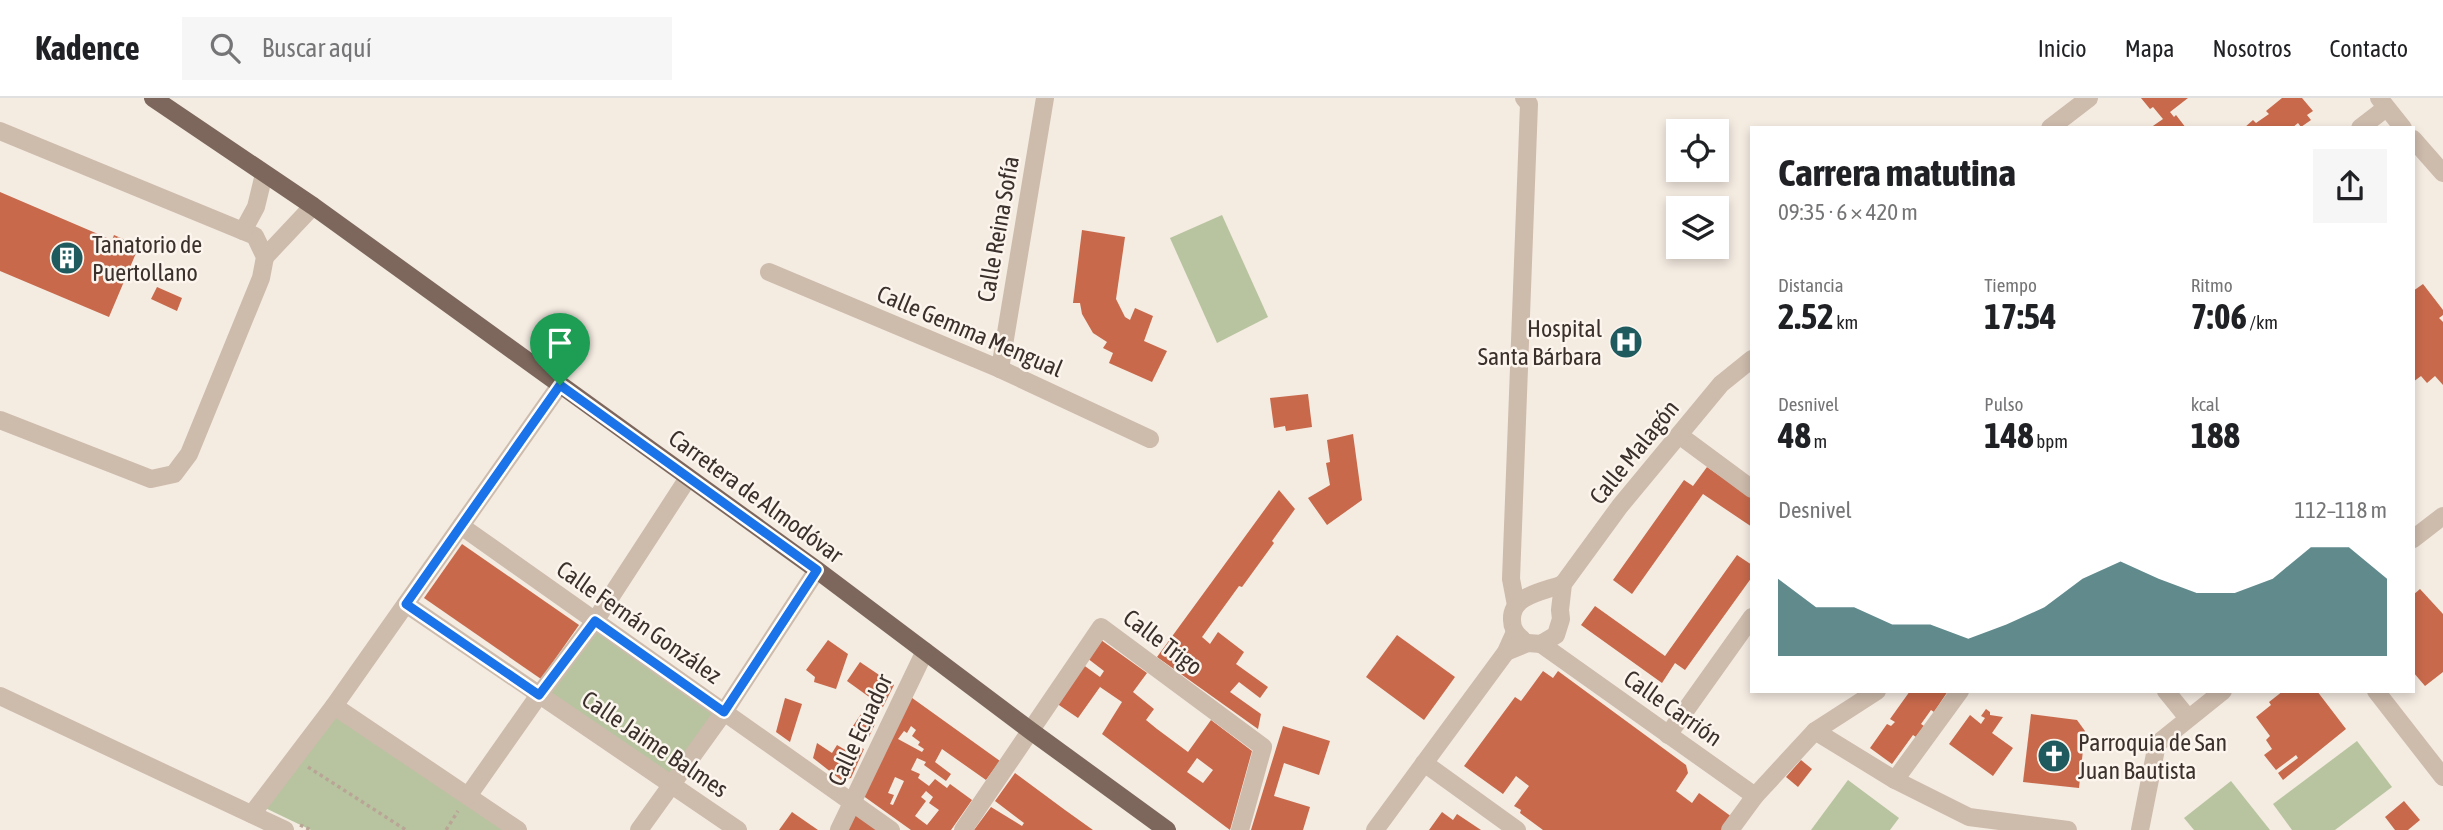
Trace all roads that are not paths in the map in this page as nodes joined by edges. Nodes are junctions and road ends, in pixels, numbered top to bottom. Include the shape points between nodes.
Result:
1 (153, 98) edge
2 (1045, 98) edge
3 (2089, 98) edge
4 (1530, 100) edge
5 (2382, 103) edge
6 (2053, 126) edge
7 (2362, 126) edge
8 (2401, 126) edge
9 (0, 131) edge
10 (2415, 141) edge
11 (2443, 173) edge
12 (264, 174) junction
13 (313, 206) junction
14 (243, 231) junction
15 (265, 257) junction
16 (769, 272) dead end
17 (1750, 361) edge
18 (1000, 369) junction
19 (560, 385) junction
20 (0, 420) edge
21 (1679, 435) junction
22 (1150, 439) dead end
23 (688, 478) junction
24 (1750, 488) edge
25 (2443, 516) edge
26 (461, 526) junction
27 (2415, 537) edge
28 (817, 570) junction
29 (1563, 584) junction
30 (1528, 598) junction
31 (406, 604) junction
32 (1560, 610) junction
33 (1750, 620) edge
34 (595, 621) junction
35 (1535, 638) junction
36 (925, 651) junction
37 (1874, 693) edge
38 (1959, 693) edge
39 (2168, 693) edge
40 (2220, 693) edge
41 (2377, 693) edge
42 (539, 695) junction
43 (0, 696) edge
44 (334, 706) junction
45 (724, 712) junction
46 (2188, 718) junction
47 (1031, 731) junction
48 (1815, 731) junction
49 (1668, 735) junction
50 (1424, 763) junction
51 (2443, 777) edge
52 (1895, 780) junction
53 (671, 783) junction
54 (468, 796) junction
55 (1755, 796) junction
56 (853, 803) junction
57 (252, 814) junction
58 (730, 827) edge
59 (2044, 828) edge
60 (1163, 829) edge
61 (285, 830) edge
62 (518, 830) edge
63 (639, 830) edge
64 (839, 830) edge
65 (891, 830) edge
66 (963, 830) edge
67 (1240, 830) edge
68 (1376, 830) edge
69 (1517, 830) edge
70 (1730, 830) edge
71 (2068, 830) edge
72 (2140, 830) edge

1 - 12 main road, Carretera de Almodóvar
2 - 18 street, Calle Reina Sofía
3 - 6 street
4 - 30 street via 1511,579
5 - 7 street
5 - 8 street
9 - 14 street
10 - 11 street
12 - 13 main road, Carretera de Almodóvar
12 - 14 street via 256,208
13 - 15 street
13 - 19 main road, Carretera de Almodóvar
14 - 15 street via 255,236
15 - 20 street via 261,278 189,454 174,474 150,479
16 - 18 street, Calle Gemma Mengual
17 - 21 street, Calle Malagón via 1721,384
18 - 22 street, Calle Gemma Mengual
19 - 23 main road, Carretera de Almodóvar
19 - 26 street
21 - 24 street
21 - 29 street, Calle Malagón via 1619,506
23 - 28 main road, Carretera de Almodóvar
23 - 34 street
25 - 27 street
26 - 31 street
26 - 34 street, Calle Fernán González
28 - 36 main road, Carretera de Almodóvar
28 - 45 street
29 - 30 street
29 - 32 street, Calle Malagón
30 - 32 street via 1548,597
30 - 35 street via 1512,613 1512,624
31 - 42 street, Calle Jaime Balmes
31 - 44 street
32 - 35 street, Calle Malagón via 1560,627
33 - 49 street
34 - 42 street
34 - 45 street, Calle Fernán González
35 - 49 street, Calle Carrión
35 - 50 street via 1506,652
36 - 47 main road, Carretera de Almodóvar
36 - 56 street, Calle Ecuador
37 - 48 street
38 - 52 street
39 - 46 street
40 - 46 street
41 - 51 street
42 - 53 street, Calle Jaime Balmes
42 - 54 street
43 - 57 street
44 - 54 street
44 - 57 street
45 - 53 street
45 - 56 street, Calle Fernán González
46 - 72 street via 2157,744
47 - 60 main road, Carretera de Almodóvar
47 - 66 street
47 - 67 street, Calle Trigo via 1101,627 1263,747
48 - 52 street
48 - 55 street
49 - 55 street, Calle Carrión
50 - 68 street
50 - 69 street
52 - 59 street via 1969,817
53 - 58 street, Calle Jaime Balmes
53 - 63 street
54 - 62 street
55 - 70 street
56 - 64 street, Calle Ecuador
56 - 65 street, Calle Fernán González
57 - 61 street
59 - 71 street

